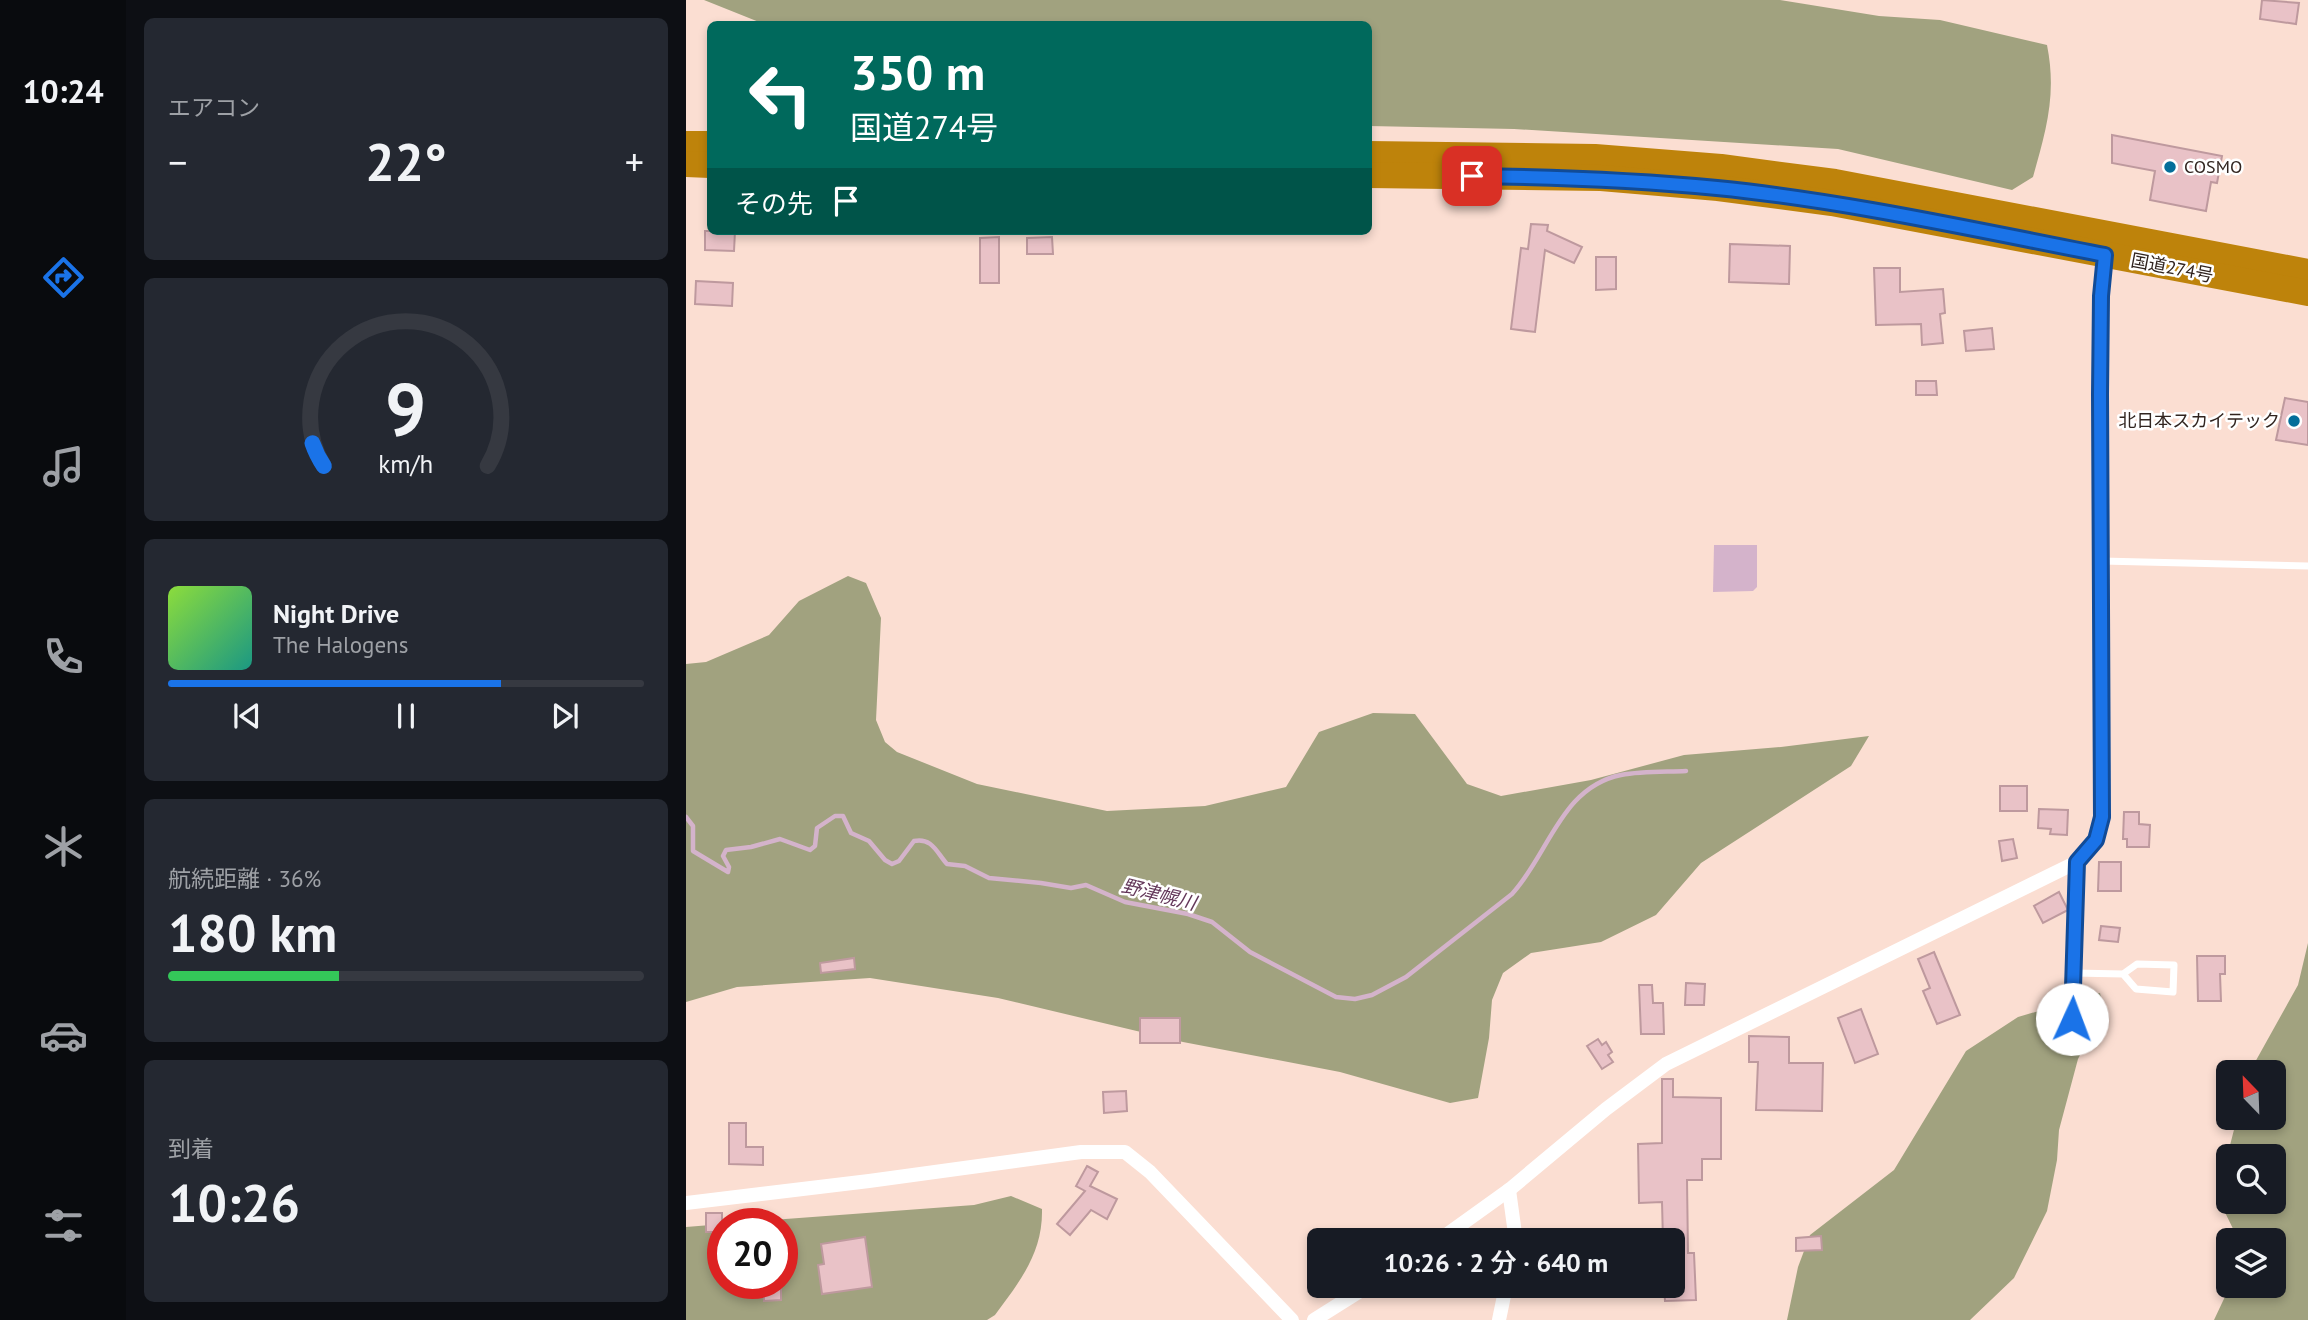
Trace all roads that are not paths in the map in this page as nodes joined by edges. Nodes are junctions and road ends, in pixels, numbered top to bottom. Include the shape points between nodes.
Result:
1 (686, 144) edge
2 (707, 144) edge
3 (1372, 154) edge
4 (686, 164) edge
5 (707, 165) edge
6 (1372, 175) edge
7 (2108, 245) junction
8 (2308, 272) edge
9 (2308, 293) edge
10 (2102, 561) junction
11 (2308, 566) edge
12 (2077, 862) junction
13 (2074, 973) junction
14 (2123, 974) junction
15 (2072, 1019) dead end
16 (1508, 1190) junction
17 (686, 1203) edge
18 (1456, 1228) edge
19 (1514, 1228) edge
20 (1349, 1298) edge
21 (1504, 1298) edge
22 (1292, 1320) edge
23 (1314, 1320) edge
24 (1499, 1320) edge

1 - 2 highway
3 - 7 highway, 国道274号 via 1595,157 1721,167 1835,182
4 - 5 highway
6 - 7 highway, 国道274号 via 1601,178 1718,188
7 - 8 highway, 国道274号
7 - 9 highway, 国道274号
7 - 10 street via 2101,296
10 - 11 lane
10 - 12 street via 2102,817 2096,840
12 - 13 lane
12 - 16 street via 1665,1064
13 - 14 lane
13 - 15 lane
14 - 14 lane via 2137,964 2174,965 2173,992 2136,989
16 - 18 street
16 - 19 street
17 - 22 street via 1081,1152 1125,1152 1150,1172
20 - 23 street
21 - 24 street

